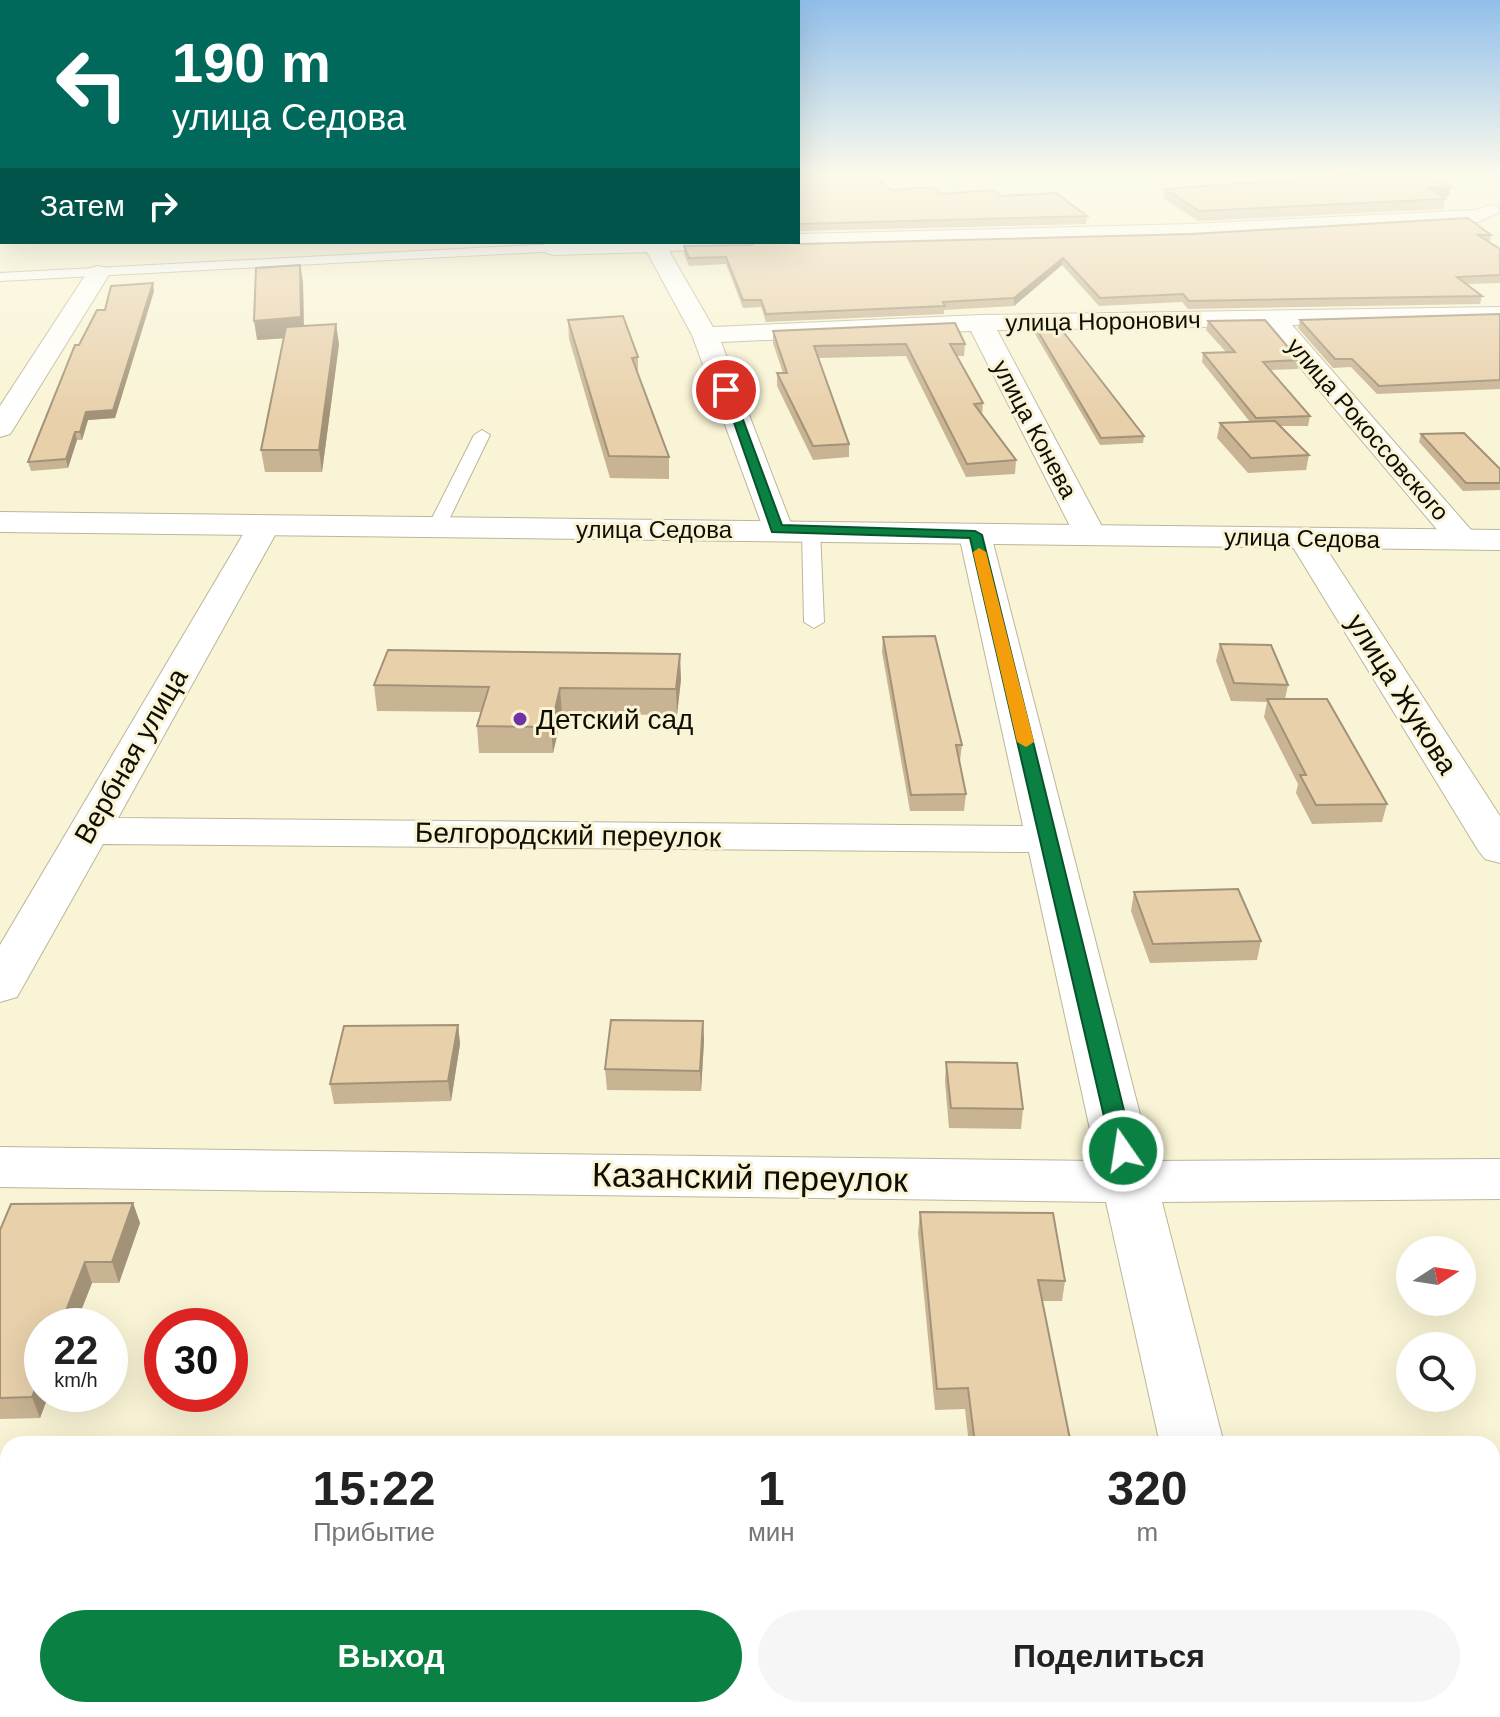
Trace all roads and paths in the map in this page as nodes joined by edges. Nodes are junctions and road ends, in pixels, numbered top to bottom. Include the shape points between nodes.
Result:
1 (422, 253) edge
2 (659, 253) edge
3 (98, 273) junction
4 (0, 277) edge
5 (1500, 314) edge
6 (1273, 319) junction
7 (980, 323) junction
8 (705, 335) junction
9 (0, 428) edge
10 (482, 435) dead end
11 (0, 522) edge
12 (264, 526) junction
13 (436, 528) junction
14 (777, 529) junction
15 (811, 530) junction
16 (1090, 534) junction
17 (975, 535) junction
18 (1304, 539) junction
19 (1463, 539) junction
20 (1500, 540) edge
21 (814, 622) dead end
22 (87, 831) junction
23 (1049, 839) junction
24 (1500, 850) edge
25 (0, 986) edge
26 (0, 1167) edge
27 (1500, 1179) edge
28 (1130, 1182) junction
29 (1190, 1436) edge

1 - 3 lane
2 - 8 street
3 - 4 lane
3 - 9 street
5 - 6 street, улица Норонович
6 - 7 street, улица Норонович
6 - 19 street, улица Рокоссовского
7 - 8 street, улица Норонович
7 - 16 street, улица Конева
8 - 14 street
10 - 13 lane
11 - 12 street, улица Седова
12 - 13 street, улица Седова
12 - 22 street, Вербная улица
13 - 14 street, улица Седова
14 - 15 street, улица Седова
15 - 17 street, улица Седова
15 - 21 lane
16 - 17 street, улица Седова
16 - 18 street, улица Седова
17 - 23 street
18 - 19 street, улица Седова
18 - 24 street, улица Жукова
19 - 20 street, улица Седова
22 - 23 street, Белгородский переулок
22 - 25 street, Вербная улица
23 - 28 street
26 - 28 street, Казанский переулок
27 - 28 street, Казанский переулок
28 - 29 street

